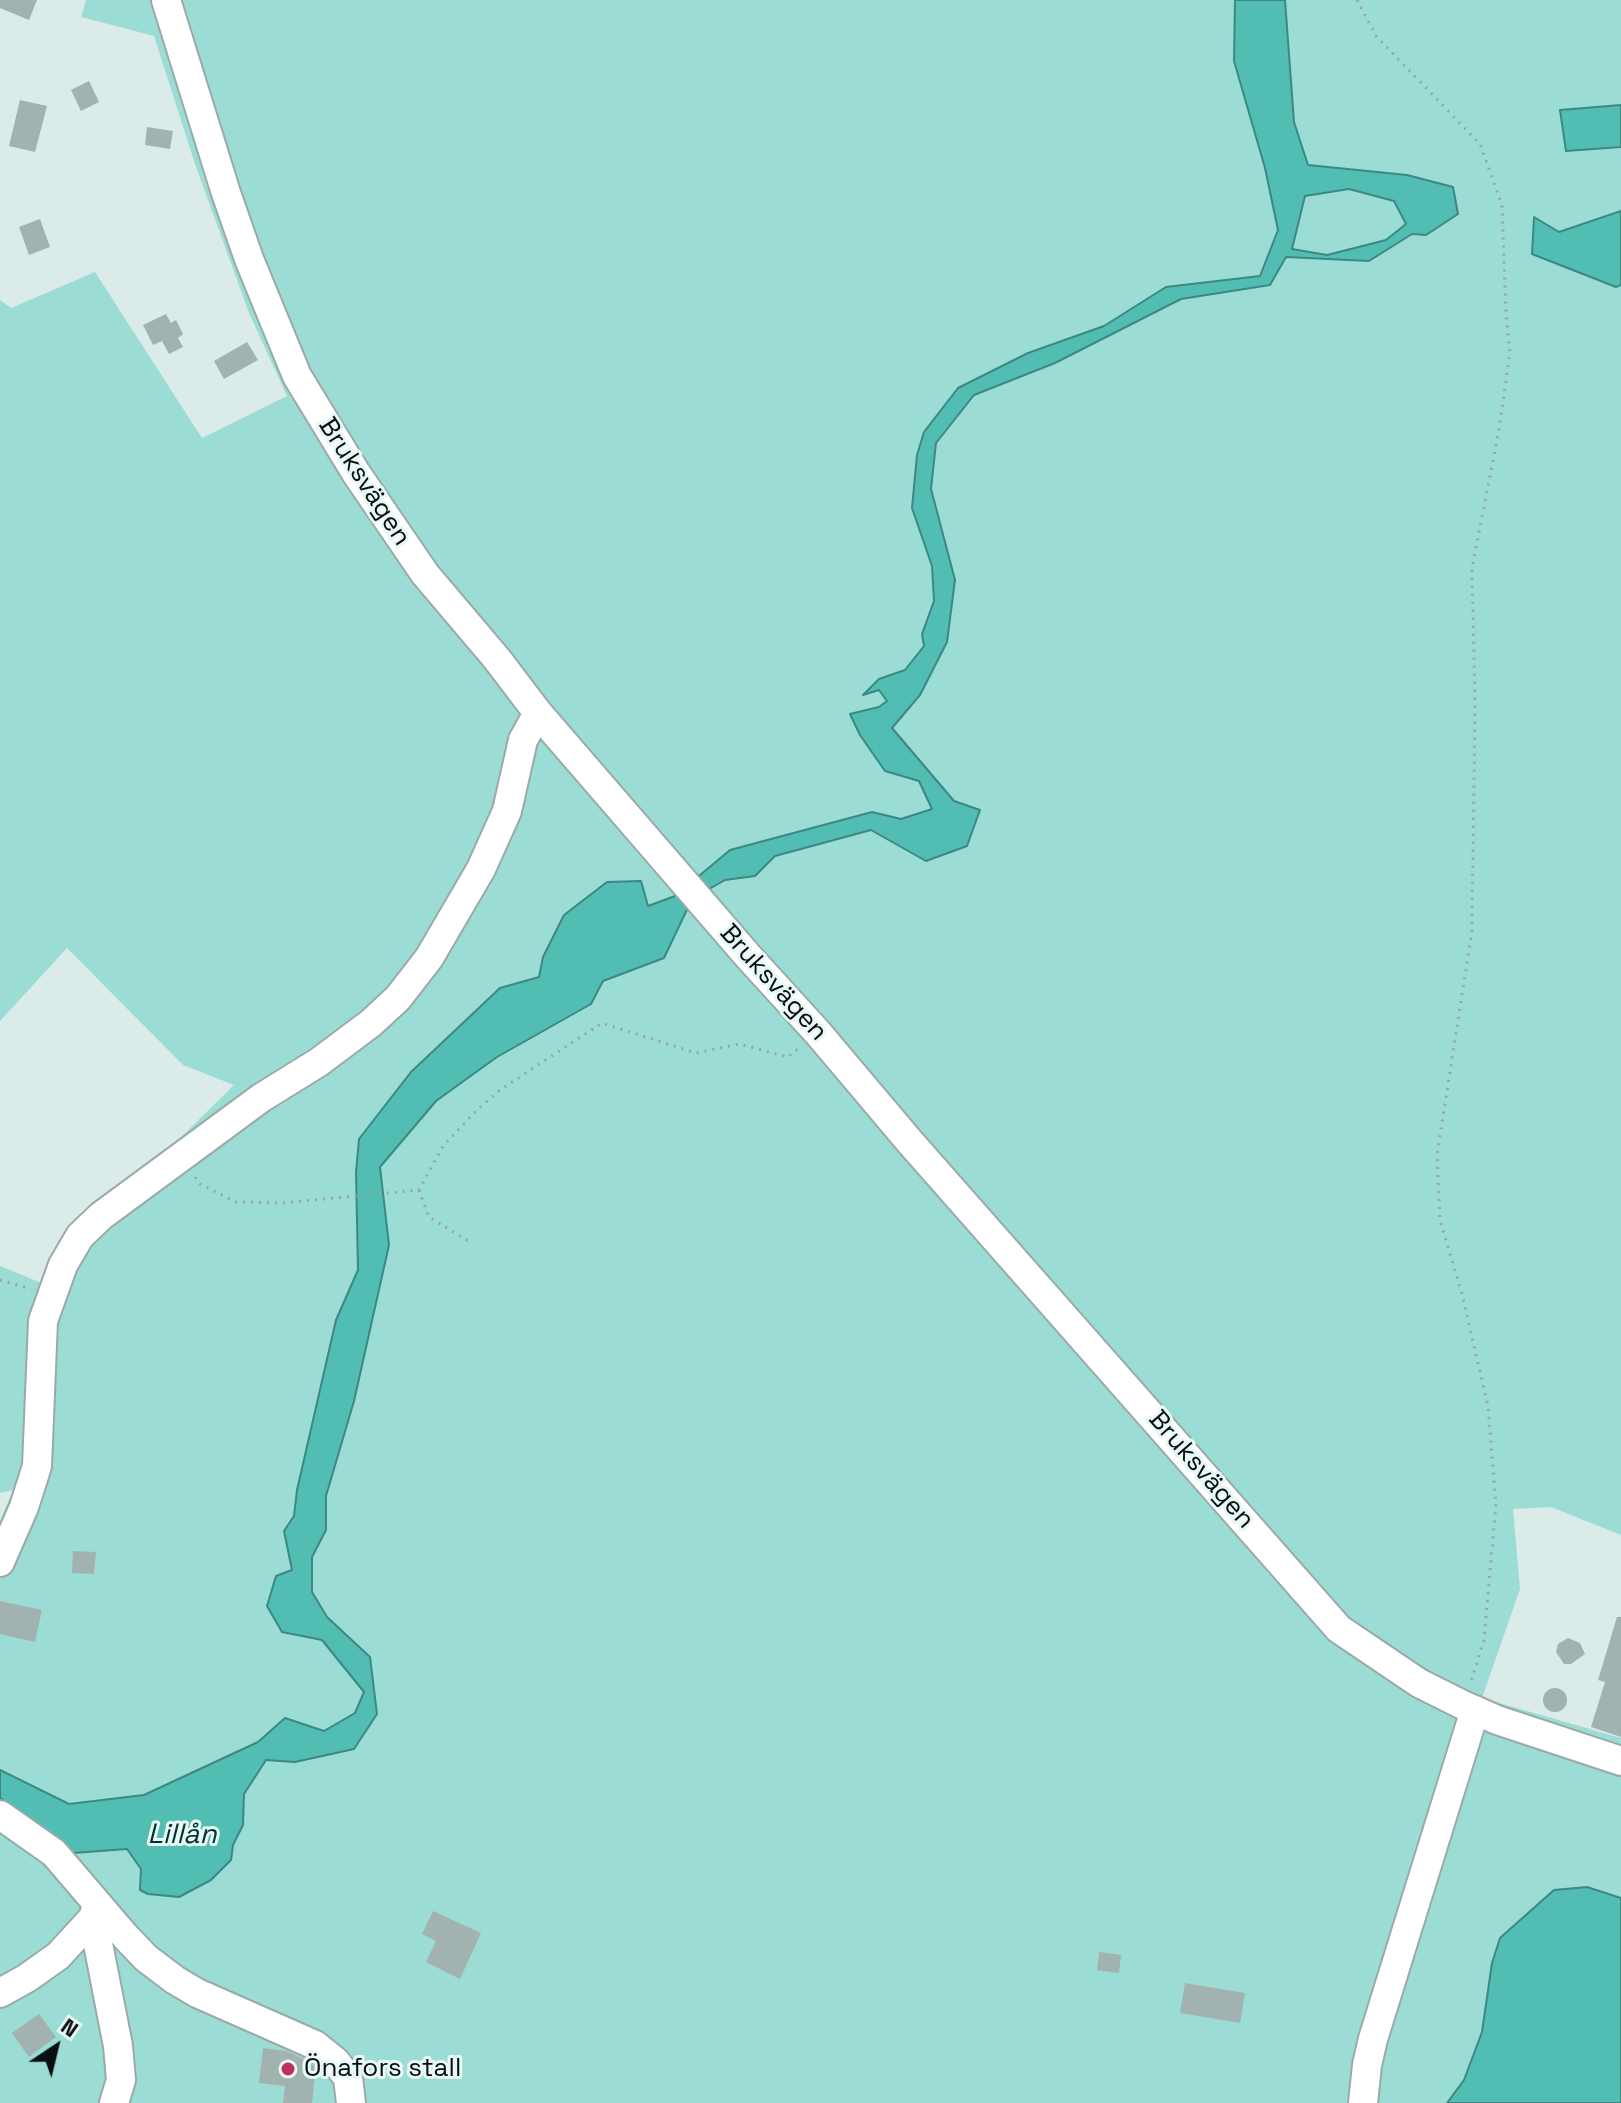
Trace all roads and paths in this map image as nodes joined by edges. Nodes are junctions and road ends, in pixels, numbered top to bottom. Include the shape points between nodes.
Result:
1 (166, 0) edge
2 (1357, 0) edge
3 (538, 713) junction
4 (818, 1033) junction
5 (184, 1155) junction
6 (419, 1190) junction
7 (468, 1241) dead end
8 (0, 1280) edge
9 (51, 1296) junction
10 (0, 1562) edge
11 (1469, 1708) junction
12 (1618, 1760) edge
13 (0, 1815) edge
14 (95, 1911) junction
15 (0, 1993) edge
16 (114, 2103) edge
17 (351, 2103) edge
18 (1363, 2103) edge

1 - 3 street, Bruksvägen via 226,193 297,376 425,574
2 - 11 path via 1376,36 1480,144 1502,205 1510,352 1472,568 1472,931 1437,1155 1440,1220 1488,1406 1496,1504 1484,1640
3 - 4 street, Bruksvägen
3 - 5 street via 523,740 507,811 481,869 429,958 398,998 319,1062
4 - 6 path via 788,1057 739,1044 696,1053 602,1023 478,1109 443,1146
4 - 11 street, Bruksvägen via 1339,1629 1419,1683
5 - 6 path via 200,1184 236,1202 282,1203
5 - 9 street via 80,1236
6 - 7 path via 429,1217
8 - 9 path
9 - 10 street via 43,1321 37,1466
11 - 12 street, Bruksvägen
11 - 18 street via 1373,2039
13 - 14 street via 54,1853
14 - 15 street via 58,1956
14 - 16 street via 118,2046 121,2080
14 - 17 street via 175,1980 315,2045 348,2078

